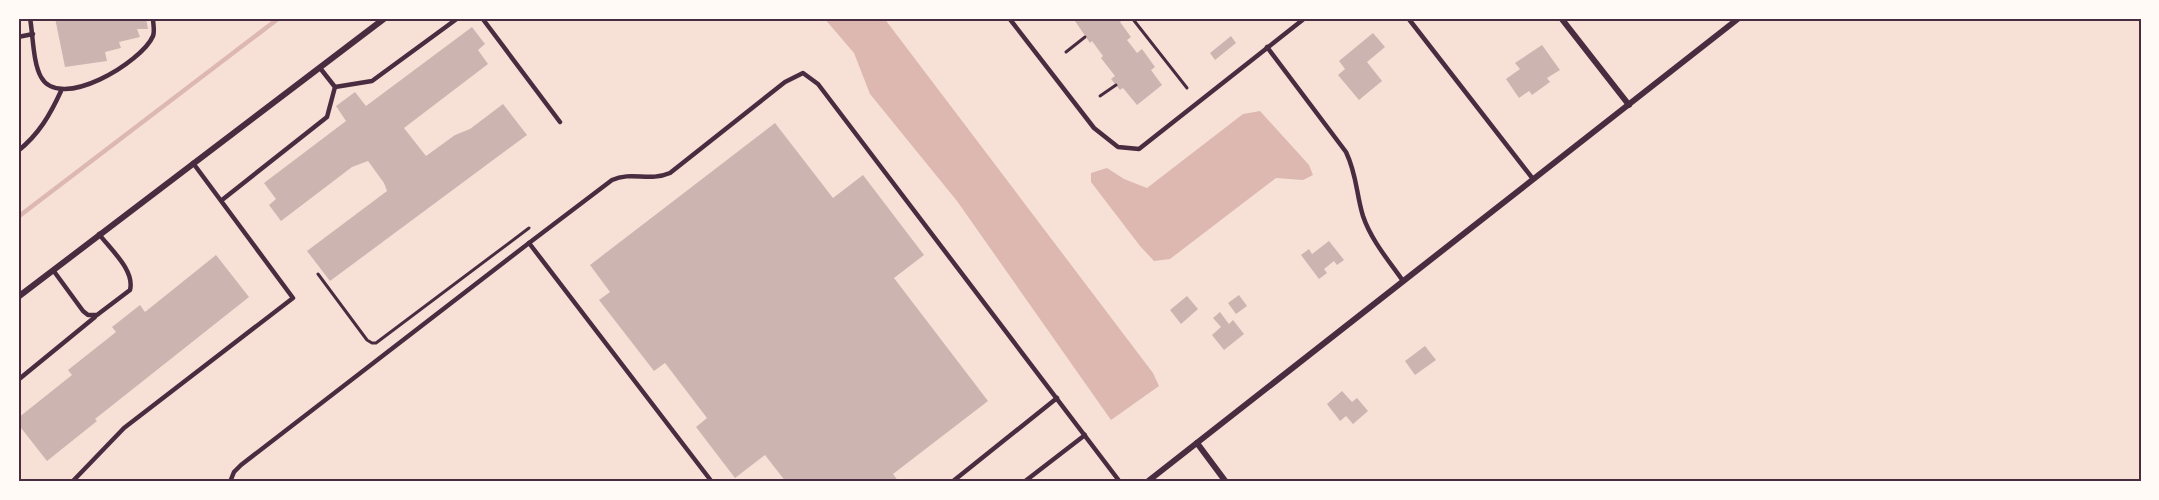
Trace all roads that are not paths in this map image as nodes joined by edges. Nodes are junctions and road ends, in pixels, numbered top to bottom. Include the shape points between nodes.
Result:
1 (30, 18) edge
2 (153, 18) edge
3 (385, 18) edge
4 (458, 18) edge
5 (482, 18) edge
6 (1009, 18) edge
7 (1305, 18) edge
8 (1408, 18) edge
9 (1561, 18) edge
10 (1739, 18) edge
11 (33, 34) junction
12 (18, 37) edge
13 (1267, 47) junction
14 (320, 68) junction
15 (335, 87) junction
16 (61, 91) junction
17 (1629, 105) junction
18 (560, 122) dead end
19 (18, 151) edge
20 (193, 164) junction
21 (1533, 179) junction
22 (222, 200) junction
23 (99, 234) junction
24 (529, 243) junction
25 (53, 270) junction
26 (1404, 281) junction
27 (18, 297) edge
28 (97, 315) junction
29 (18, 380) edge
30 (1057, 398) junction
31 (1085, 435) junction
32 (1197, 443) junction
33 (72, 482) edge
34 (230, 482) edge
35 (712, 482) edge
36 (952, 482) edge
37 (1024, 482) edge
38 (1120, 482) edge
39 (1147, 482) edge
40 (1226, 482) edge

1 - 11 lane
2 - 16 lane via 154,35 146,47 119,69 95,82
3 - 14 street
4 - 15 lane via 372,81
5 - 18 lane
6 - 13 lane via 1094,128 1118,147 1139,148
7 - 13 lane
8 - 21 lane
9 - 17 street
10 - 17 street
11 - 12 lane
11 - 16 lane via 41,78
13 - 26 lane via 1346,152 1373,238
14 - 15 lane
14 - 20 street
15 - 22 lane via 327,117
16 - 19 lane via 45,125
17 - 21 street
20 - 22 lane
20 - 23 street
21 - 26 street
22 - 33 lane via 293,298 124,428
23 - 25 street
23 - 28 lane via 128,271 132,283 130,290
24 - 30 lane via 612,180 670,173 785,82 803,73 818,84
24 - 34 lane via 241,465
24 - 35 lane
25 - 27 street
25 - 28 lane via 88,315
26 - 32 street
28 - 29 lane
30 - 31 lane
30 - 36 lane
31 - 37 lane
31 - 38 lane
32 - 39 street
32 - 40 street

